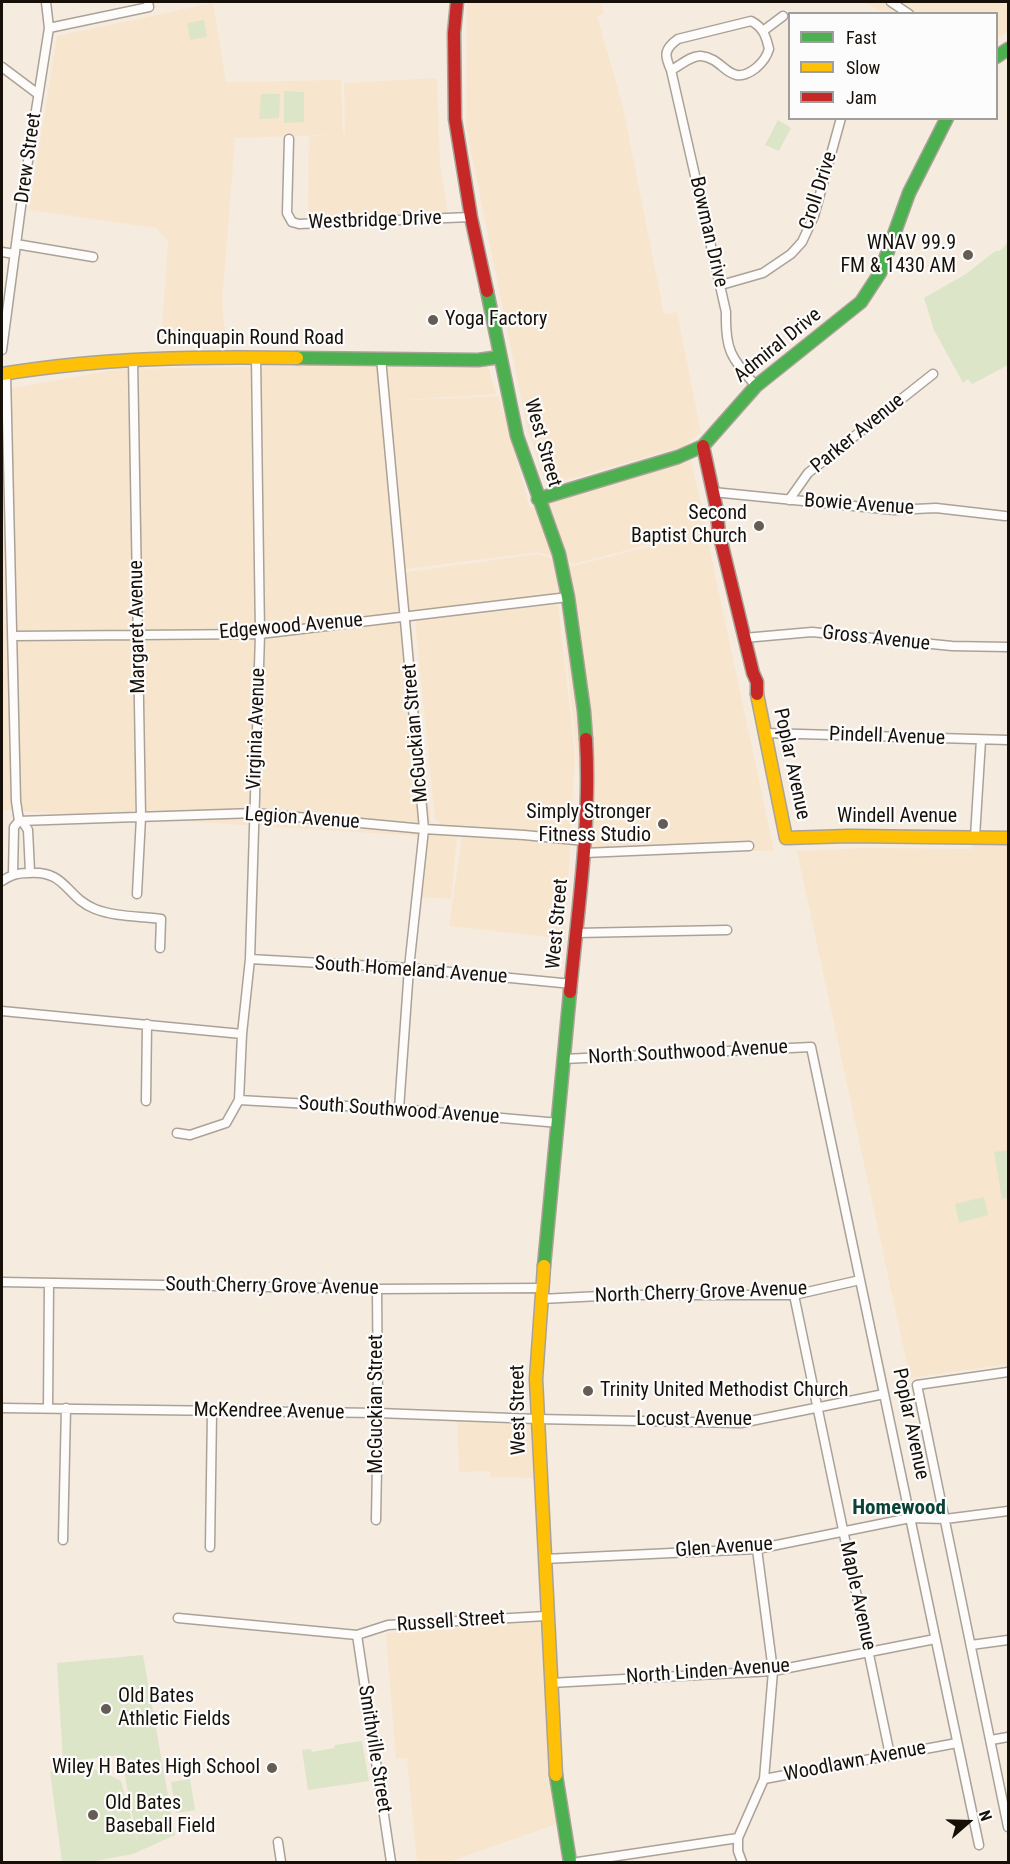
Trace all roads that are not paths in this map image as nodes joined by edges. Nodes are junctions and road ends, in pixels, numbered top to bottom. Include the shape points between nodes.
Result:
1 (46, 2) edge
2 (457, 2) edge
3 (891, 2) edge
4 (149, 4) edge
5 (906, 12) edge
6 (783, 16) dead end
7 (49, 28) junction
8 (763, 31) junction
9 (2, 67) edge
10 (671, 70) junction
11 (38, 94) junction
12 (840, 120) edge
13 (946, 120) edge
14 (289, 139) dead end
15 (471, 217) junction
16 (16, 244) junction
17 (2, 252) edge
18 (15, 254) junction
19 (93, 257) dead end
20 (721, 285) junction
21 (2, 350) edge
22 (256, 357) junction
23 (500, 357) junction
24 (381, 358) junction
25 (133, 360) junction
26 (4, 374) edge
27 (933, 374) dead end
28 (756, 386) junction
29 (704, 446) junction
30 (713, 492) junction
31 (538, 499) junction
32 (789, 500) junction
33 (1005, 516) dead end
34 (568, 597) junction
35 (406, 617) junction
36 (260, 634) junction
37 (139, 635) junction
38 (13, 636) junction
39 (744, 638) junction
40 (1008, 647) edge
41 (765, 733) junction
42 (981, 740) junction
43 (1008, 740) edge
44 (255, 813) junction
45 (141, 817) junction
46 (21, 821) junction
47 (424, 829) junction
48 (975, 837) junction
49 (786, 838) joint
50 (1008, 838) edge
51 (749, 846) dead end
52 (584, 847) junction
53 (30, 873) junction
54 (13, 874) junction
55 (2, 881) edge
56 (137, 894) dead end
57 (727, 930) dead end
58 (576, 933) junction
59 (160, 948) dead end
60 (250, 959) junction
61 (409, 968) junction
62 (572, 984) junction
63 (2, 1011) edge
64 (147, 1024) junction
65 (242, 1034) junction
66 (811, 1047) joint
67 (564, 1059) junction
68 (238, 1100) junction
69 (146, 1101) dead end
70 (399, 1108) junction
71 (559, 1123) junction
72 (177, 1132) dead end
73 (860, 1280) junction
74 (2, 1282) edge
75 (49, 1283) junction
76 (377, 1289) junction
77 (541, 1293) junction
78 (794, 1295) junction
79 (1008, 1372) edge
80 (884, 1394) junction
81 (2, 1408) edge
82 (48, 1408) junction
83 (66, 1408) junction
84 (818, 1409) junction
85 (212, 1412) junction
86 (378, 1413) junction
87 (537, 1419) junction
88 (1008, 1511) edge
89 (910, 1518) junction
90 (376, 1520) dead end
91 (945, 1520) junction
92 (843, 1530) junction
93 (63, 1540) dead end
94 (210, 1547) dead end
95 (757, 1549) junction
96 (544, 1559) junction
97 (546, 1616) junction
98 (178, 1617) dead end
99 (357, 1635) junction
100 (935, 1639) junction
101 (1008, 1640) edge
102 (971, 1645) junction
103 (869, 1652) junction
104 (773, 1671) junction
105 (550, 1683) junction
106 (1008, 1737) edge
107 (991, 1740) junction
108 (957, 1743) junction
109 (890, 1755) junction
110 (764, 1779) junction
111 (1008, 1827) edge
112 (738, 1838) junction
113 (278, 1842) dead end
114 (979, 1845) dead end
115 (281, 1863) edge
116 (391, 1863) edge
117 (570, 1863) edge
118 (578, 1863) edge
119 (742, 1863) edge

1 - 7 street, Drew Street
2 - 15 main road, West Street via 455,119
3 - 5 street
4 - 7 street
6 - 8 street
7 - 11 street, Drew Street
8 - 10 street, Bowman Drive via 751,21 678,39 666,52
8 - 10 street via 768,53 761,64 743,76 698,56
9 - 11 street
10 - 20 street, Bowman Drive
11 - 16 street, Drew Street
12 - 20 street, Croll Drive via 814,216 802,242 763,273
13 - 28 main road, Admiral Drive via 926,157 870,292 853,310
14 - 15 street, Westbridge Drive via 287,213 292,222
15 - 23 main road, West Street
16 - 18 street, Drew Street
16 - 19 street
17 - 18 street
18 - 21 street, Drew Street
20 - 28 street, Bowman Drive via 729,350
22 - 24 main road, Chinquapin Round Road
22 - 25 main road, Chinquapin Round Road
22 - 36 street, Virginia Avenue
23 - 24 main road, Chinquapin Round Road
23 - 31 main road, West Street via 517,436
24 - 35 street, McGuckian Street
25 - 26 main road, Chinquapin Round Road via 58,364
25 - 37 street, Margaret Avenue
26 - 38 street
27 - 32 street, Parker Avenue via 808,472
28 - 29 main road, Admiral Drive
29 - 30 main road, Poplar Avenue
29 - 31 main road, Admiral Drive
30 - 32 street, Bowie Avenue
30 - 39 main road, Poplar Avenue
31 - 34 main road, West Street via 559,554
32 - 33 street, Bowie Avenue
34 - 35 street, Edgewood Avenue
34 - 52 main road, West Street via 584,711 588,773
35 - 36 street, Edgewood Avenue
35 - 47 street, McGuckian Street
36 - 37 street, Edgewood Avenue
36 - 44 street, Virginia Avenue
37 - 38 street, Edgewood Avenue
37 - 45 street, Margaret Avenue
38 - 46 street via 16,801
39 - 40 street, Gross Avenue via 812,633 951,646
39 - 41 main road, Poplar Avenue via 753,673 751,684
41 - 42 street, Pindell Avenue
41 - 49 main road, Poplar Avenue
42 - 43 street, Pindell Avenue
42 - 48 street
44 - 45 street, Legion Avenue
44 - 47 street, Legion Avenue
44 - 60 street, Virginia Avenue
45 - 46 street, Legion Avenue
45 - 56 street, Margaret Avenue
46 - 53 street via 28,830
46 - 54 street via 14,827
47 - 52 street, Legion Avenue via 524,835
47 - 61 street, McGuckian Street
48 - 49 main road, Windell Avenue
48 - 50 main road, Windell Avenue
51 - 52 street, Legion Avenue
52 - 58 main road, West Street
53 - 54 street
53 - 59 street via 53,875 94,909 161,919
54 - 55 street
57 - 58 street
58 - 62 main road, West Street
60 - 61 street, South Homeland Avenue
60 - 65 street, Virginia Avenue
61 - 62 street, South Homeland Avenue
61 - 70 street, McGuckian Street
62 - 67 main road, West Street
63 - 64 street
64 - 65 street
64 - 69 street
65 - 68 street, Virginia Avenue
66 - 67 street, North Southwood Avenue
66 - 73 street, Poplar Avenue
67 - 71 main road, West Street
68 - 70 street, South Southwood Avenue
68 - 72 street via 226,1124 190,1135
70 - 71 street, South Southwood Avenue
71 - 77 main road, West Street
73 - 78 street, North Cherry Grove Avenue
73 - 80 street, Poplar Avenue
74 - 75 street, South Cherry Grove Avenue
75 - 76 street, South Cherry Grove Avenue
75 - 82 street
76 - 77 street, South Cherry Grove Avenue
76 - 86 street, McGuckian Street
77 - 78 street, North Cherry Grove Avenue
77 - 87 main road, West Street
78 - 84 street, Maple Avenue
79 - 91 street, Poplar Avenue via 917,1384
80 - 84 street, Locust Avenue
80 - 89 street, Poplar Avenue
81 - 82 street, McKendree Avenue
82 - 83 street, McKendree Avenue
83 - 85 street, McKendree Avenue
83 - 93 street
84 - 87 street, Locust Avenue via 741,1423
84 - 92 street, Maple Avenue
85 - 86 street, McKendree Avenue
85 - 94 street
86 - 87 street, McKendree Avenue
86 - 90 street, McGuckian Street
87 - 96 main road, West Street
88 - 91 street, Glen Avenue
89 - 91 street, Glen Avenue
89 - 92 street, Glen Avenue
89 - 100 street, Poplar Avenue
91 - 102 street, Poplar Avenue
92 - 95 street, Glen Avenue
92 - 103 street, Maple Avenue
95 - 96 street, Glen Avenue
95 - 104 street
96 - 97 main road, West Street
97 - 99 street, Russell Street via 388,1625
97 - 105 main road, West Street
98 - 99 street
99 - 116 street, Smithville Street
100 - 103 street, North Linden Avenue
100 - 108 street, Poplar Avenue
101 - 102 street
102 - 107 street, Poplar Avenue
103 - 104 street, North Linden Avenue
103 - 109 street, Maple Avenue
104 - 105 street, North Linden Avenue
104 - 110 street
105 - 117 main road, West Street via 554,1765
106 - 107 street
107 - 111 street, Poplar Avenue
108 - 109 street, Woodlawn Avenue
108 - 114 street, Poplar Avenue
109 - 110 street, Woodlawn Avenue
110 - 112 street, Woodlawn Avenue
112 - 118 street
112 - 119 street
113 - 115 street

